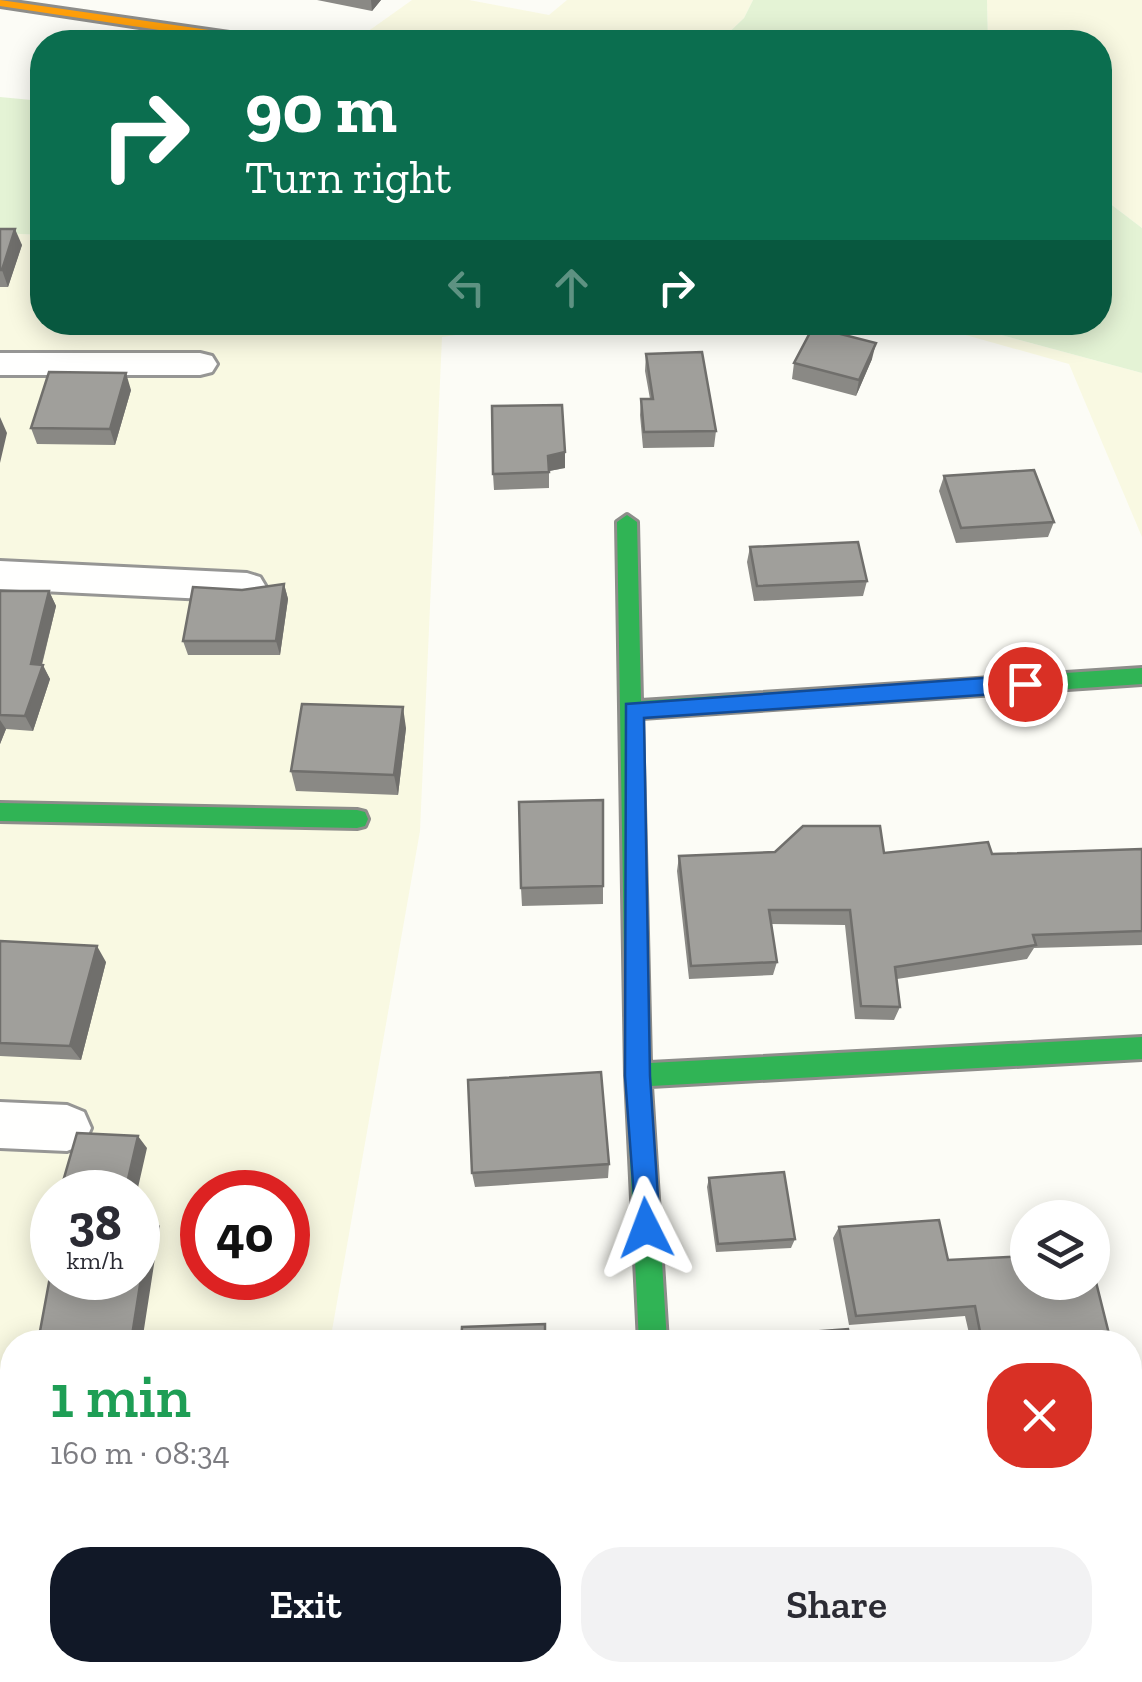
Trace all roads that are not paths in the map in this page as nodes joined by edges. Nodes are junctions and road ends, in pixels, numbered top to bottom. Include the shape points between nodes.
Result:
1 (0, 2) edge
2 (185, 30) edge
3 (0, 364) edge
4 (200, 364) dead end
5 (627, 522) dead end
6 (0, 575) edge
7 (246, 587) edge
8 (1142, 676) edge
9 (634, 710) junction
10 (0, 812) edge
11 (357, 819) dead end
12 (1142, 1048) edge
13 (638, 1076) junction
14 (0, 1125) edge
15 (67, 1128) dead end
16 (652, 1330) edge

1 - 2 street
3 - 4 street
5 - 9 street
6 - 7 street
8 - 9 street
9 - 13 street
10 - 11 street
12 - 13 street
13 - 16 street
14 - 15 street

